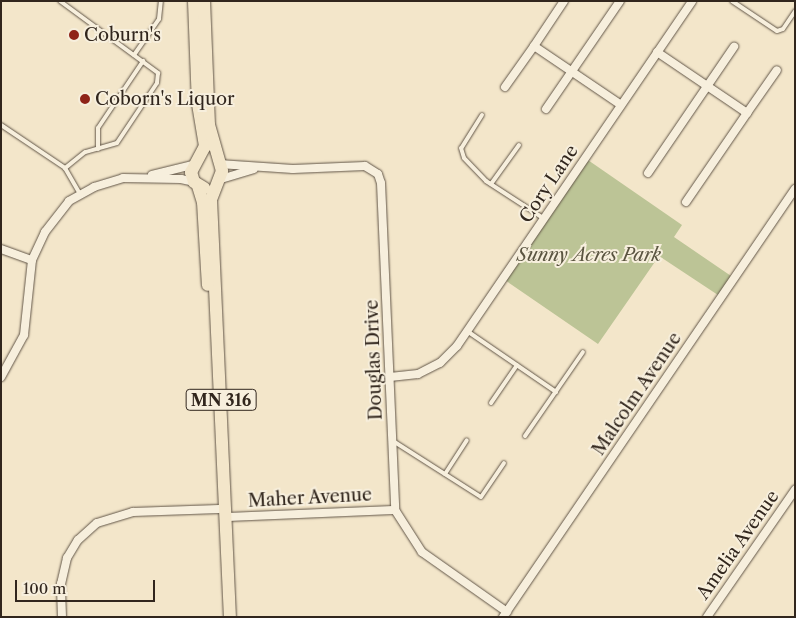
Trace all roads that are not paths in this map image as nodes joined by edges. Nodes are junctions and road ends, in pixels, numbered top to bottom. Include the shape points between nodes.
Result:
1 (60, 1) edge
2 (161, 1) edge
3 (194, 1) edge
4 (204, 1) edge
5 (564, 1) edge
6 (620, 1) edge
7 (692, 1) edge
8 (732, 1) edge
9 (795, 11) edge
10 (534, 46) junction
11 (734, 46) dead end
12 (657, 52) junction
13 (134, 55) junction
14 (143, 61) junction
15 (777, 70) dead end
16 (572, 72) junction
17 (708, 86) junction
18 (505, 87) dead end
19 (621, 105) junction
20 (546, 109) dead end
21 (747, 113) junction
22 (482, 115) dead end
23 (1, 125) edge
24 (518, 146) dead end
25 (98, 149) junction
26 (218, 162) junction
27 (195, 163) junction
28 (262, 167) junction
29 (65, 168) junction
30 (648, 173) dead end
31 (143, 177) junction
32 (218, 182) junction
33 (196, 184) junction
34 (491, 184) junction
35 (795, 189) edge
36 (80, 194) junction
37 (686, 202) dead end
38 (544, 218) junction
39 (1, 249) edge
40 (32, 260) junction
41 (467, 331) junction
42 (583, 352) dead end
43 (518, 365) junction
44 (1, 377) edge
45 (390, 377) junction
46 (556, 392) junction
47 (491, 403) dead end
48 (525, 436) dead end
49 (467, 440) dead end
50 (393, 441) junction
51 (504, 463) dead end
52 (445, 474) junction
53 (795, 490) edge
54 (395, 510) junction
55 (222, 513) junction
56 (505, 614) edge
57 (62, 617) edge
58 (222, 617) edge
59 (230, 617) edge
60 (707, 617) edge

1 - 13 lane via 72,13
2 - 13 lane via 159,18
3 - 27 main road, MN 316 via 198,104 205,146
4 - 26 main road, MN 316 via 209,125
5 - 10 street
6 - 16 street
7 - 12 street, Cory Lane
8 - 9 lane via 777,31 783,29
10 - 16 street
10 - 18 street
11 - 17 street
12 - 17 street
12 - 19 street, Cory Lane
13 - 14 lane
14 - 25 lane via 98,128
14 - 25 lane via 158,73 157,84 117,143
15 - 21 street
16 - 19 street
16 - 20 street
17 - 21 street
17 - 30 street
19 - 38 street, Cory Lane
21 - 37 street
22 - 34 lane via 461,148 471,168
23 - 29 lane
24 - 34 lane
25 - 29 lane via 85,152
26 - 27 main road via 207,157
26 - 28 street, Douglas Drive
26 - 32 main road, MN 316
27 - 31 street
27 - 33 main road, MN 316
28 - 32 street, Douglas Drive
28 - 45 street, Douglas Drive via 365,166 378,174
29 - 36 lane
31 - 33 street
31 - 36 street via 108,181
32 - 33 main road via 207,188
32 - 55 main road, MN 316 via 211,200
33 - 55 main road, MN 316 via 205,234
34 - 38 lane
35 - 56 street, Malcolm Avenue
36 - 40 street via 69,201 45,232
38 - 41 street, Cory Lane
39 - 40 street
40 - 44 street via 25,328 16,354
41 - 43 lane
41 - 45 street, Cory Lane via 440,363 418,374
42 - 46 lane
43 - 46 lane
43 - 47 lane
45 - 50 street, Douglas Drive
46 - 48 lane
49 - 52 lane
50 - 52 lane
50 - 54 street, Douglas Drive
51 - 52 lane via 481,497
53 - 60 street, Amelia Avenue
54 - 55 street, Maher Avenue
54 - 56 street via 422,552
55 - 57 street, Maher Avenue via 133,512 97,523 78,540 67,558 61,584
55 - 58 main road, MN 316
55 - 59 main road, MN 316

